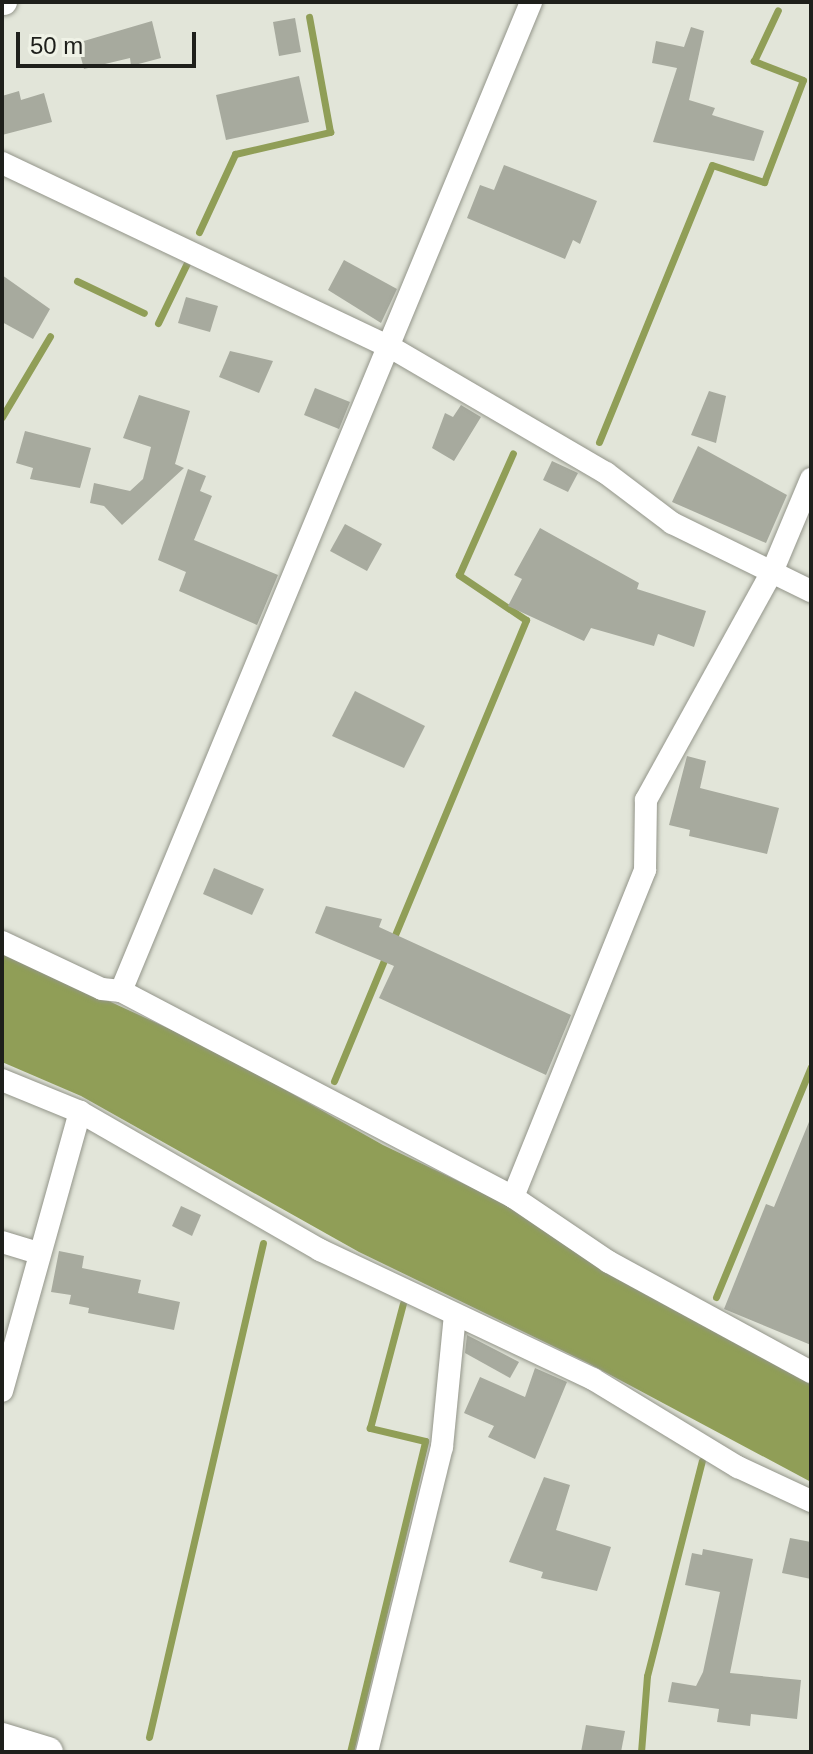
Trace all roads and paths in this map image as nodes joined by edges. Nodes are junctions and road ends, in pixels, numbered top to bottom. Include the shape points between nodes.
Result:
1 (531, 2) edge
2 (2, 163) edge
3 (392, 348) junction
4 (811, 479) edge
5 (772, 572) junction
6 (811, 591) edge
7 (2, 942) edge
8 (121, 991) junction
9 (2, 1080) edge
10 (80, 1112) junction
11 (513, 1197) junction
12 (2, 1242) edge
13 (37, 1253) junction
14 (455, 1315) junction
15 (811, 1372) edge
16 (2, 1391) edge
17 (811, 1501) edge
18 (2, 1738) edge
19 (48, 1752) edge
20 (367, 1752) edge

1 - 3 street
2 - 3 street
3 - 5 street via 606,473 672,523
3 - 8 street
4 - 5 street
5 - 6 street
5 - 11 street via 646,800 645,870
7 - 8 street via 102,989
8 - 11 street
9 - 10 street
10 - 13 street
10 - 14 street via 320,1250
11 - 15 street via 609,1262
12 - 13 street
13 - 16 street
14 - 17 street via 593,1379 738,1467
14 - 20 street via 442,1447
18 - 19 main road

